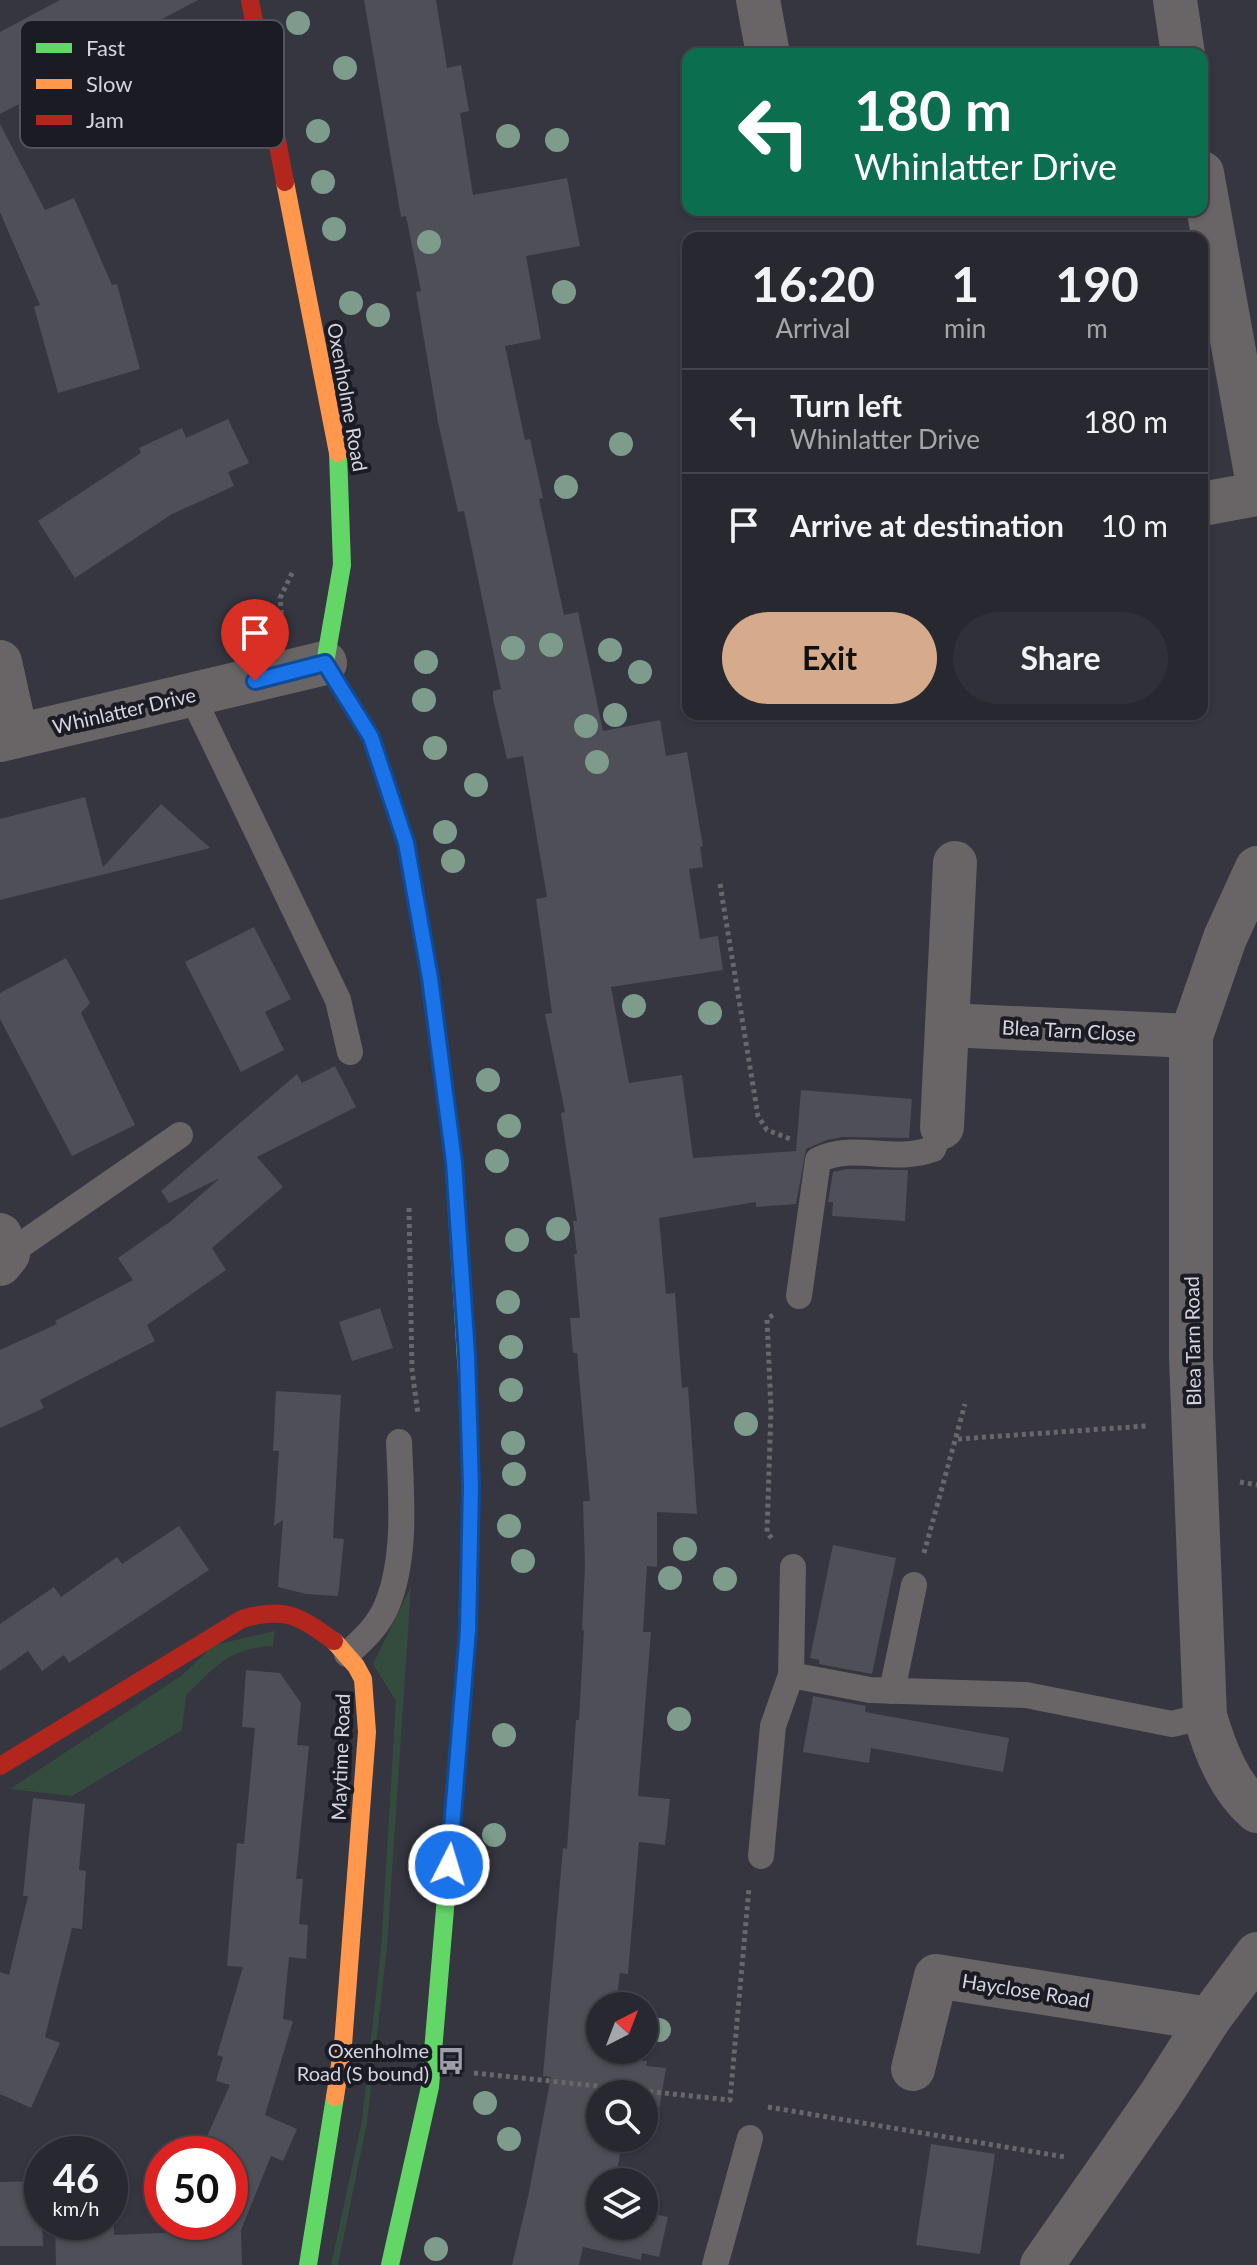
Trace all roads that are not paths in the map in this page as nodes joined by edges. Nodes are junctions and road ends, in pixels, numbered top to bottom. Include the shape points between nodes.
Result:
1 (250, 0) edge
2 (758, 0) edge
3 (1175, 0) edge
4 (254, 20) edge
5 (767, 48) edge
6 (1182, 48) edge
7 (279, 148) edge
8 (1208, 206) edge
9 (1257, 479) edge
10 (1257, 494) edge
11 (1208, 503) edge
12 (0, 662) edge
13 (309, 668) junction
14 (191, 694) junction
15 (8, 737) edge
16 (955, 863) dead end
17 (1257, 868) edge
18 (947, 1025) junction
19 (1191, 1036) junction
20 (350, 1052) dead end
21 (942, 1127) joint
22 (180, 1135) dead end
23 (3, 1251) edge
24 (799, 1296) dead end
25 (409, 1435) road end
26 (793, 1567) dead end
27 (914, 1585) dead end
28 (347, 1654) junction
29 (791, 1675) junction
30 (892, 1691) junction
31 (1205, 1716) junction
32 (0, 1766) edge
33 (1257, 1811) edge
34 (756, 1866) road end
35 (1257, 1954) edge
36 (1209, 2019) junction
37 (913, 2069) dead end
38 (750, 2138) road end
39 (308, 2265) edge
40 (390, 2265) edge
41 (715, 2265) edge
42 (1042, 2265) edge

1 - 4 main road, Oxenholme Road
2 - 5 street
3 - 6 street
7 - 13 main road, Oxenholme Road via 339,458 342,565
8 - 9 street
10 - 11 street
12 - 15 street, Whinlatter Drive
13 - 14 street, Whinlatter Drive
13 - 40 main road via 371,737 406,843 454,1162 467,1355 468,1614 457,1770 430,2087
14 - 15 street, Whinlatter Drive
14 - 20 lane via 338,1000
16 - 18 street
17 - 19 street, Blea Tarn Road via 1225,938
18 - 19 street, Blea Tarn Close
18 - 21 street
19 - 31 street, Blea Tarn Road via 1191,1357
21 - 24 lane via 933,1149 912,1157 835,1152 818,1160
22 - 23 lane
25 - 28 lane via 387,1605
26 - 29 lane
27 - 30 lane
28 - 32 main road, Maytime Road via 294,1616 269,1611 242,1619
28 - 39 main road, Maytime Road via 363,1679 367,1732 343,2045
29 - 30 lane
29 - 34 lane via 773,1726
30 - 31 lane via 1026,1695 1172,1724
31 - 33 street, Blea Tarn Road via 1215,1752
35 - 36 street
36 - 37 street, Hayclose Road via 936,1976
36 - 42 street
38 - 41 lane

